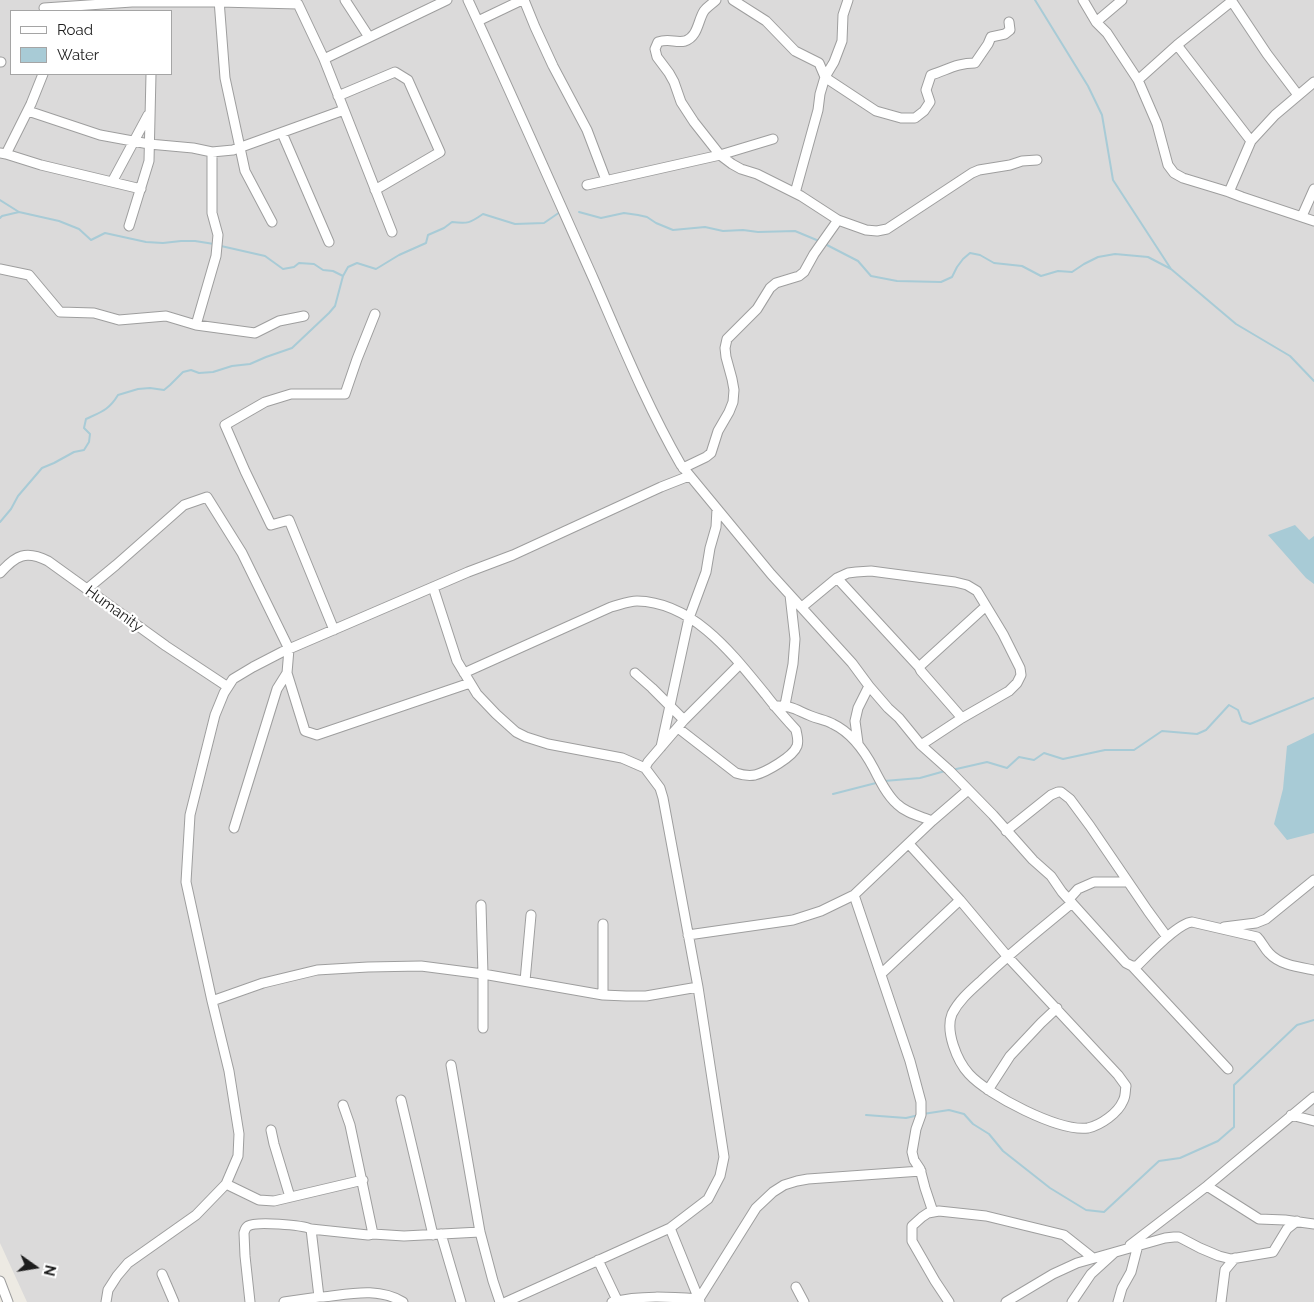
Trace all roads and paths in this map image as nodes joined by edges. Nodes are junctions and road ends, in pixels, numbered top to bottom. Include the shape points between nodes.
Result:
1 (345, 0) edge
2 (447, 0) edge
3 (468, 0) edge
4 (523, 0) edge
5 (716, 0) edge
6 (733, 0) edge
7 (848, 0) edge
8 (1084, 0) edge
9 (1122, 0) edge
10 (219, 1) edge
11 (1231, 1) edge
12 (299, 2) edge
13 (155, 4) edge
14 (44, 6) edge
15 (478, 21) junction
16 (1009, 22) dead end
17 (1096, 22) junction
18 (369, 37) junction
19 (1178, 45) junction
20 (324, 59) junction
21 (43, 75) edge
22 (151, 75) edge
23 (825, 77) junction
24 (1138, 80) junction
25 (1314, 82) edge
26 (1298, 95) junction
27 (338, 96) junction
28 (344, 110) junction
29 (28, 111) junction
30 (150, 113) junction
31 (282, 133) junction
32 (773, 139) dead end
33 (1251, 141) junction
34 (134, 142) junction
35 (149, 144) junction
36 (240, 148) junction
37 (212, 152) junction
38 (3, 154) edge
39 (720, 155) junction
40 (1037, 160) dead end
41 (606, 180) junction
42 (112, 182) junction
43 (587, 185) dead end
44 (141, 189) junction
45 (1314, 189) edge
46 (375, 190) junction
47 (1229, 192) junction
48 (795, 193) junction
49 (1302, 216) junction
50 (838, 220) junction
51 (1314, 220) edge
52 (272, 222) dead end
53 (130, 226) dead end
54 (392, 232) dead end
55 (329, 242) dead end
56 (0, 269) edge
57 (375, 314) dead end
58 (304, 316) dead end
59 (196, 325) junction
60 (683, 468) junction
61 (689, 476) junction
62 (716, 509) junction
63 (0, 572) edge
64 (836, 578) junction
65 (433, 587) junction
66 (87, 589) junction
67 (790, 596) junction
68 (986, 606) junction
69 (802, 607) junction
70 (689, 618) junction
71 (334, 630) junction
72 (289, 649) junction
73 (740, 664) junction
74 (919, 667) junction
75 (287, 673) junction
76 (464, 673) junction
77 (634, 673) dead end
78 (470, 683) junction
79 (869, 686) junction
80 (228, 687) junction
81 (784, 705) junction
82 (670, 706) junction
83 (774, 706) junction
84 (962, 718) junction
85 (684, 720) junction
86 (678, 728) junction
87 (858, 743) junction
88 (921, 745) junction
89 (661, 747) junction
90 (645, 768) junction
91 (968, 790) junction
92 (932, 821) junction
93 (234, 828) dead end
94 (1006, 831) junction
95 (908, 844) junction
96 (1314, 880) edge
97 (1128, 882) junction
98 (854, 895) junction
99 (960, 900) junction
100 (1071, 901) junction
101 (481, 905) dead end
102 (531, 915) dead end
103 (603, 924) dead end
104 (1218, 928) junction
105 (688, 935) junction
106 (1168, 937) junction
107 (1007, 956) junction
108 (1132, 966) junction
109 (1314, 970) edge
110 (483, 974) junction
111 (881, 974) junction
112 (525, 981) junction
113 (698, 988) junction
114 (603, 995) junction
115 (212, 1001) junction
116 (1057, 1008) junction
117 (483, 1028) dead end
118 (450, 1065) dead end
119 (1228, 1069) dead end
120 (988, 1090) junction
121 (1314, 1097) edge
122 (401, 1100) dead end
123 (343, 1105) dead end
124 (1291, 1115) junction
125 (1314, 1121) edge
126 (271, 1130) dead end
127 (921, 1171) junction
128 (363, 1180) junction
129 (226, 1184) junction
130 (1207, 1186) junction
131 (290, 1197) junction
132 (933, 1212) junction
133 (1297, 1222) junction
134 (1314, 1224) edge
135 (670, 1228) junction
136 (311, 1229) junction
137 (480, 1232) junction
138 (373, 1234) junction
139 (437, 1235) junction
140 (1138, 1245) junction
141 (1126, 1248) junction
142 (1115, 1252) junction
143 (1093, 1258) junction
144 (1235, 1258) junction
145 (598, 1260) junction
146 (162, 1274) dead end
147 (0, 1281) edge
148 (796, 1287) dead end
149 (319, 1297) junction
150 (525, 1298) edge
151 (339, 1299) edge
152 (699, 1300) edge
153 (8, 1302) edge
154 (106, 1302) edge
155 (174, 1302) edge
156 (250, 1302) edge
157 (284, 1302) edge
158 (403, 1302) edge
159 (461, 1302) edge
160 (500, 1302) edge
161 (506, 1302) edge
162 (616, 1302) edge
163 (804, 1302) edge
164 (949, 1302) edge
165 (1006, 1302) edge
166 (1072, 1302) edge
167 (1118, 1302) edge
168 (1221, 1302) edge

1 - 18 street
2 - 18 street
3 - 15 street
4 - 15 street
4 - 41 street via 587,130
5 - 39 street via 704,12 690,39 665,39 658,42 655,49 674,82 681,102
6 - 23 street via 766,21 795,51 820,63
7 - 23 street via 843,15 842,41
8 - 17 street
9 - 17 street
10 - 12 street
10 - 13 street
10 - 36 street via 225,78
11 - 19 street
11 - 26 street
12 - 20 street
13 - 14 street
15 - 60 street via 640,384
16 - 23 street via 1010,30 990,37 974,63 964,63 932,75 926,90 930,102 915,118 876,111
17 - 24 street
18 - 20 street
19 - 24 street
19 - 33 street
20 - 27 street
21 - 29 street
22 - 30 street
23 - 48 street
24 - 47 street via 1168,165 1174,173
25 - 26 street
26 - 33 street
27 - 28 street
27 - 46 street via 395,72 408,80 440,152
28 - 31 street
28 - 46 street
29 - 34 street via 100,135
29 - 38 street
30 - 34 street
30 - 35 street
31 - 36 street
31 - 55 street
32 - 39 street
33 - 47 street
34 - 35 street
34 - 42 street
35 - 37 street
35 - 44 street via 149,161
36 - 37 street
36 - 52 street via 245,171
37 - 59 street via 212,213 218,235 216,256
38 - 42 street
39 - 41 street
39 - 48 street via 732,164
40 - 50 street via 972,173 887,229 866,230
41 - 43 street
42 - 44 street
44 - 53 street
45 - 49 street
46 - 54 street
47 - 49 street
48 - 50 street
49 - 51 street
50 - 60 street via 804,272 770,288 757,309 727,339 726,357 734,390 729,412 711,453
56 - 59 street via 29,275 60,312 94,313 119,320 166,316
57 - 71 street via 345,394 291,394 265,402 225,425 271,526 289,520
58 - 59 street via 279,321 254,332
60 - 61 street
61 - 62 street
61 - 65 street
62 - 67 street
62 - 70 street via 716,527 706,572
63 - 66 street, Humanity via 17,557 26,554 39,556
64 - 68 street via 848,573 871,571 955,582 977,591
64 - 69 street
64 - 74 street
65 - 71 street
65 - 76 street via 457,661
66 - 72 street via 184,505 207,497 242,553
66 - 80 street, Humanity
67 - 69 street
67 - 81 street via 795,639
68 - 74 street
68 - 84 street via 1021,675 1009,691
69 - 79 street
70 - 73 street via 712,634
70 - 76 street via 665,606 635,601 611,607
70 - 82 street
71 - 72 street
72 - 75 street
72 - 80 street via 253,667
73 - 83 street
73 - 85 street
74 - 84 street
75 - 78 street via 305,731 317,735
75 - 93 street via 277,689
76 - 78 street
77 - 82 street
78 - 90 street via 476,694 521,735 540,742 622,758
79 - 87 street via 855,721
79 - 88 street
80 - 115 street via 215,715 190,815 186,882
81 - 83 street
81 - 87 street via 834,724
82 - 85 street
82 - 89 street
83 - 86 street via 796,730 797,747 778,764 755,775 736,773
84 - 88 street
85 - 86 street
86 - 89 street
87 - 92 street via 897,804
88 - 91 street
89 - 90 street
90 - 105 street via 660,788 663,798
91 - 92 street
91 - 94 street
92 - 95 street
94 - 97 street via 1051,795 1061,792 1070,798
94 - 100 street
95 - 98 street
95 - 99 street
96 - 104 street via 1266,919
97 - 100 street via 1094,882 1078,889
97 - 106 street
98 - 105 street via 793,920
98 - 111 street
99 - 107 street
99 - 111 street
100 - 107 street
100 - 108 street
101 - 110 street
102 - 112 street
103 - 114 street
104 - 106 street via 1186,922
104 - 109 street via 1256,937 1281,962
105 - 113 street
106 - 108 street via 1137,966
107 - 116 street
107 - 120 street via 964,997 952,1015 950,1032 958,1058 967,1073
108 - 119 street
110 - 112 street
110 - 115 street via 422,966 317,970 263,983
110 - 117 street
111 - 127 street via 921,1102 912,1152
112 - 114 street
113 - 114 street via 646,996
113 - 135 street via 724,1157 720,1176 708,1199
115 - 129 street via 229,1071 239,1134 238,1156
116 - 120 street via 1010,1056
116 - 120 street via 1126,1086 1124,1100 1117,1110 1101,1123 1088,1128 1072,1128
118 - 137 street
121 - 124 street
122 - 139 street
123 - 128 street
124 - 125 street
124 - 130 street
126 - 131 street
127 - 132 street
127 - 152 street via 808,1179 773,1192 756,1208
128 - 131 street
128 - 138 street
129 - 131 street via 259,1200
129 - 154 street via 196,1215 128,1263 108,1290
130 - 133 street via 1259,1219
130 - 141 street
132 - 143 street via 986,1216 1056,1232
132 - 164 street via 912,1226 912,1240
133 - 134 street
133 - 144 street via 1287,1229 1273,1252
135 - 145 street
135 - 152 street
136 - 138 street
136 - 149 street
136 - 156 street via 280,1224 248,1226 245,1230 245,1256
137 - 139 street
137 - 160 street
138 - 139 street
139 - 159 street
140 - 141 street
140 - 144 street via 1174,1237 1219,1256
140 - 167 street
141 - 142 street
142 - 143 street
142 - 166 street via 1091,1274
143 - 165 street via 1054,1274
144 - 168 street via 1225,1270
145 - 150 street
145 - 162 street
146 - 155 street
147 - 153 street
148 - 163 street
149 - 151 street
149 - 157 street
150 - 161 street
151 - 158 street via 359,1293 382,1294
152 - 162 street via 662,1297

